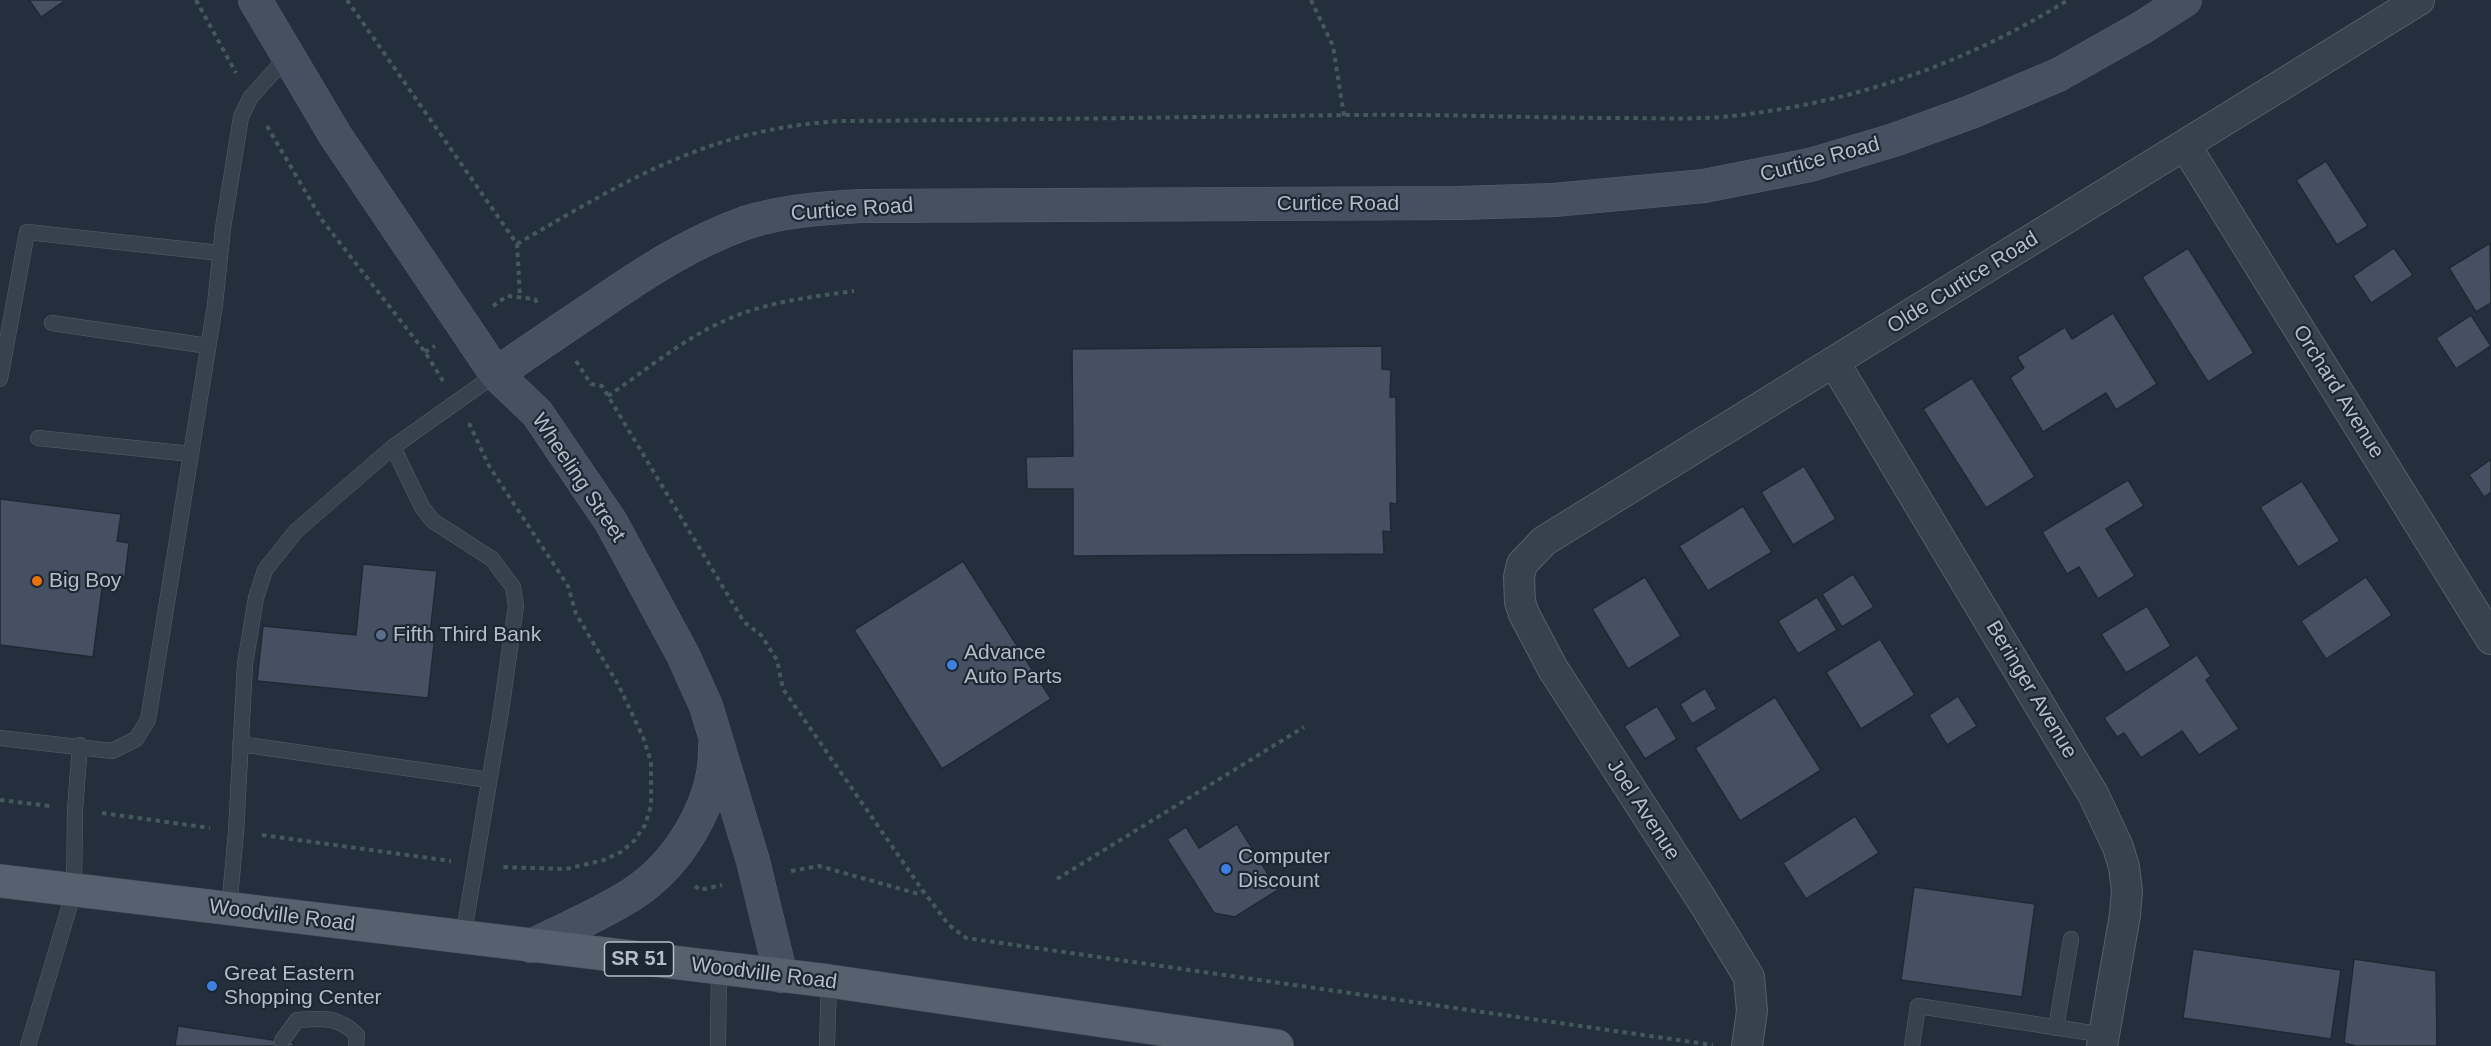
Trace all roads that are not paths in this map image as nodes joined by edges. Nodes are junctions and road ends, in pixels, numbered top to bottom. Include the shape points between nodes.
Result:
1 (255, 0) edge
2 (2185, 0) edge
3 (2419, 0) edge
4 (288, 56) junction
5 (2185, 145) junction
6 (220, 253) junction
7 (52, 322) dead end
8 (208, 346) junction
9 (1834, 362) junction
10 (496, 374) junction
11 (0, 379) edge
12 (38, 438) dead end
13 (393, 447) junction
14 (191, 454) junction
15 (1519, 577) joint
16 (2491, 639) edge
17 (715, 732) junction
18 (0, 738) edge
19 (240, 744) junction
20 (80, 745) junction
21 (489, 780) junction
22 (0, 881) edge
23 (74, 891) junction
24 (229, 909) junction
25 (463, 938) junction
26 (2071, 939) dead end
27 (531, 946) junction
28 (719, 968) junction
29 (781, 976) junction
30 (829, 981) junction
31 (2056, 1028) junction
32 (282, 1041) dead end
33 (2104, 1041) edge
34 (1268, 1045) edge
35 (28, 1046) edge
36 (356, 1046) edge
37 (718, 1046) edge
38 (827, 1046) edge
39 (1747, 1046) edge
40 (1912, 1046) edge

1 - 4 street, Wheeling Street
2 - 10 street, Curtice Road via 2058,75 2003,99 1893,140 1752,178 1671,190 1509,202 953,204 827,208 747,222 663,261
3 - 5 street, Olde Curtice Road
4 - 6 lane via 250,98 241,117
4 - 10 street, Wheeling Street via 335,135
5 - 9 street, Olde Curtice Road
5 - 16 street, Orchard Avenue
6 - 8 lane
6 - 11 lane via 27,231
7 - 8 lane
8 - 14 lane
9 - 15 street, Olde Curtice Road via 1544,542 1522,564
9 - 33 street, Beringer Avenue via 2093,794 2118,847 2127,891
10 - 13 lane
10 - 17 street, Wheeling Street via 537,413 611,522 683,655
12 - 14 lane
13 - 19 lane via 296,531 265,570 245,664
13 - 21 lane via 422,507 433,521 492,559 513,587 516,606
14 - 20 lane via 148,720 136,739 112,751
15 - 39 street, Joel Avenue via 1520,602 1552,669 1749,977 1752,1011
17 - 27 street via 716,763 702,806 694,825 667,863 633,894
17 - 29 street, Wheeling Street
18 - 20 lane
19 - 21 lane
19 - 24 lane
20 - 23 lane
21 - 25 lane
22 - 23 main road, Woodville Road / SR 51
23 - 24 main road, Woodville Road / SR 51
23 - 35 lane
24 - 25 main road, Woodville Road / SR 51
25 - 27 main road, Woodville Road / SR 51
26 - 31 lane
27 - 28 main road, Woodville Road / SR 51
28 - 29 main road, Woodville Road / SR 51
28 - 37 lane
29 - 30 main road, Woodville Road / SR 51
30 - 34 main road, Woodville Road / SR 51
30 - 38 lane
31 - 33 lane
31 - 40 lane via 1918,1006
32 - 36 lane via 297,1020 321,1018 345,1023 357,1035

